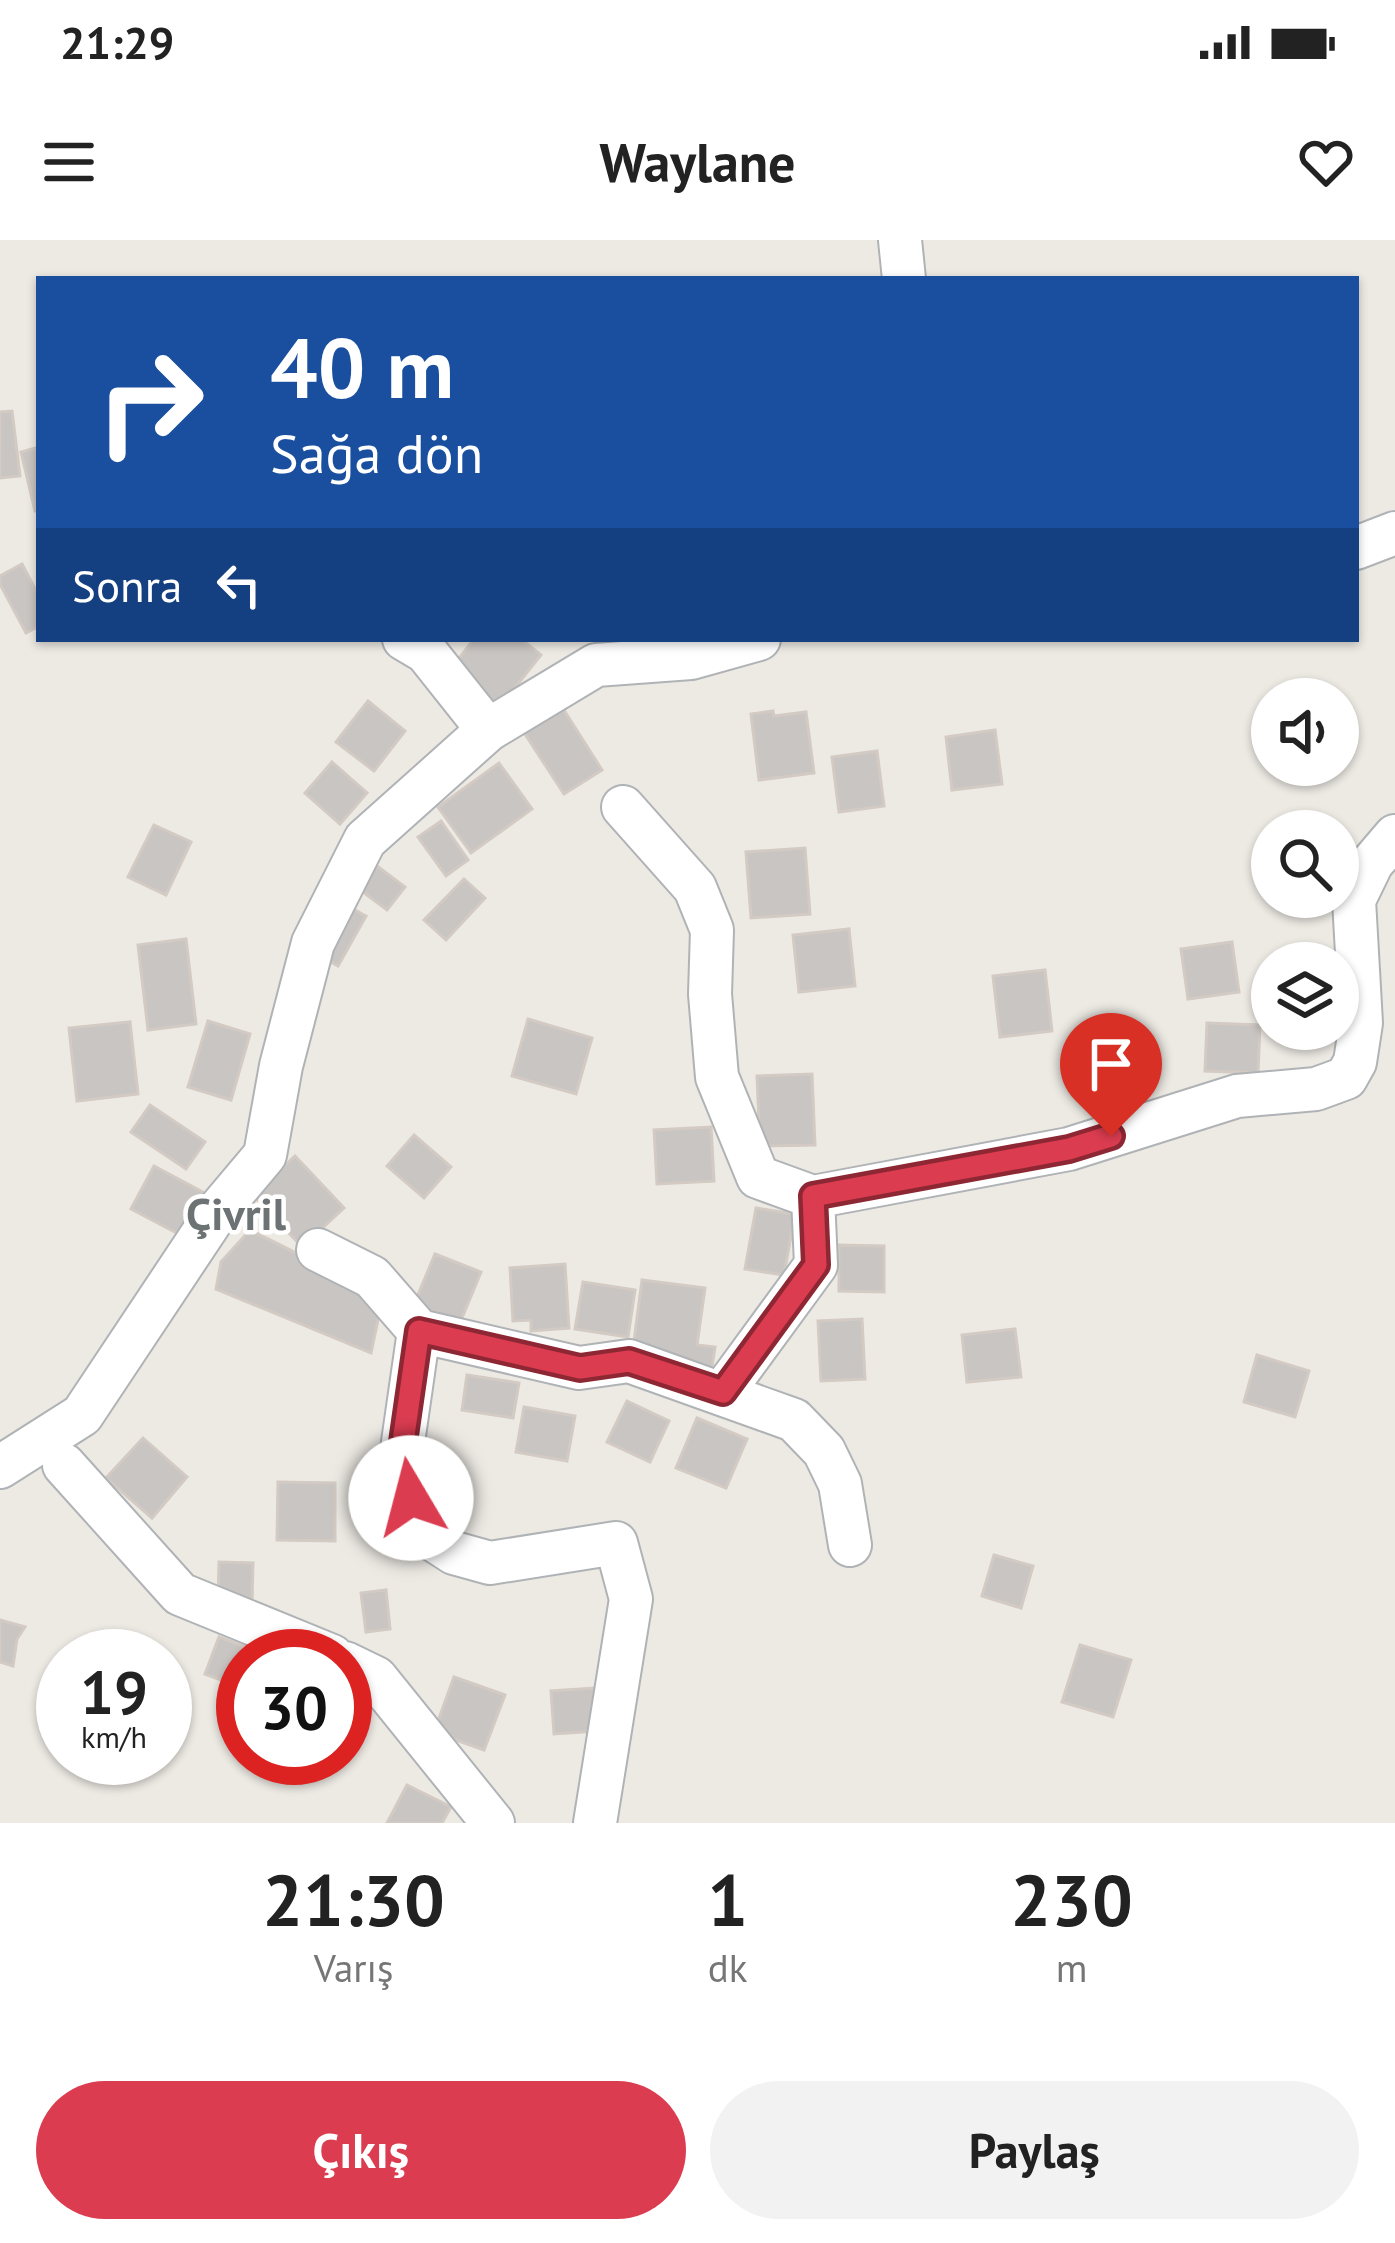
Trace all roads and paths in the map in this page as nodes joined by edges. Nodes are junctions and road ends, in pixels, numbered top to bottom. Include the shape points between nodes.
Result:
1 (900, 240) edge
2 (904, 276) edge
3 (1395, 532) edge
4 (1359, 547) edge
5 (409, 642) edge
6 (740, 642) edge
7 (702, 648) edge
8 (488, 730) junction
9 (623, 806) dead end
10 (1395, 836) edge
11 (813, 1196) junction
12 (318, 1250) dead end
13 (419, 1331) junction
14 (723, 1392) junction
15 (64, 1465) dead end
16 (0, 1467) edge
17 (850, 1545) dead end
18 (266, 1629) edge
19 (372, 1676) edge
20 (493, 1823) edge
21 (595, 1823) edge

1 - 2 street
3 - 4 street
5 - 8 street
6 - 7 street
7 - 8 street via 596,665
8 - 16 street via 365,840 314,943 265,1155 217,1212 82,1415
9 - 11 street via 695,888 712,930 717,1077 758,1177
10 - 11 street via 1354,900 1361,1023 1346,1078 1237,1096 1069,1149
11 - 14 street via 816,1265
12 - 13 street via 372,1277
13 - 14 street via 580,1368 629,1361
13 - 21 street via 400,1463 423,1533 490,1563 616,1543 631,1599
14 - 17 street via 794,1420 824,1451 840,1484
15 - 18 street via 180,1594
19 - 20 street

